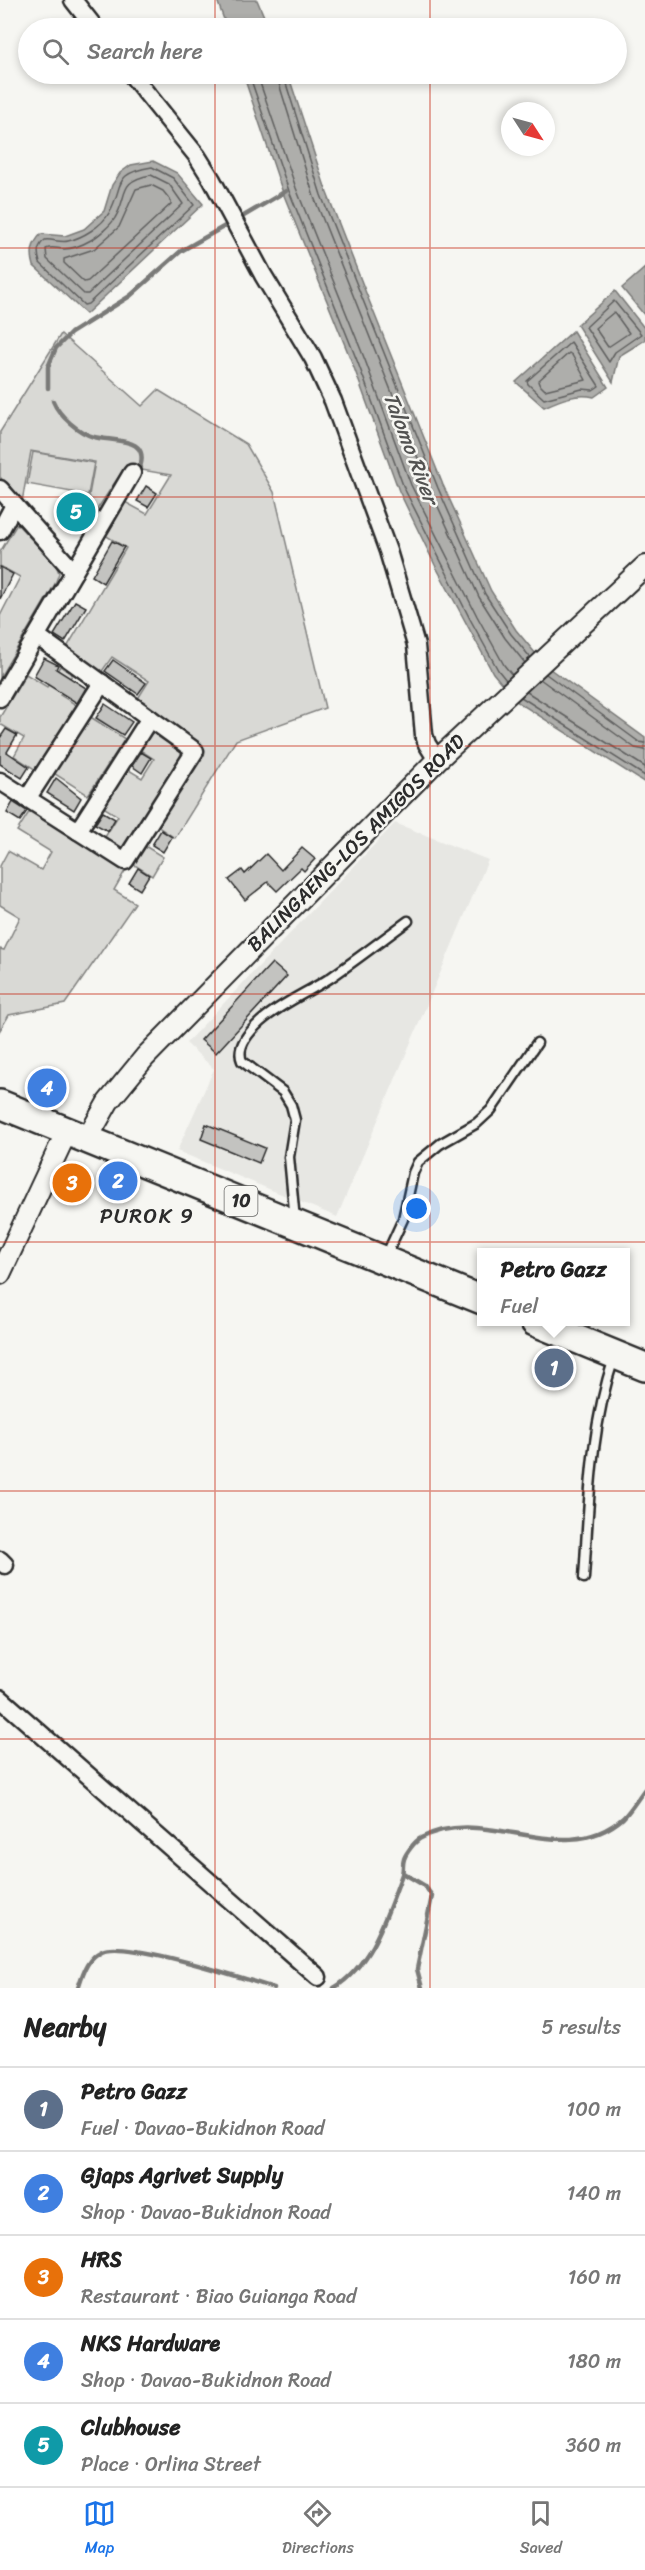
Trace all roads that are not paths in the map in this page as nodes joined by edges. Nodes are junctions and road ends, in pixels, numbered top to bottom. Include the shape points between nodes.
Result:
1 (73, 0) edge
2 (87, 18) edge
3 (139, 84) edge
4 (132, 473) dead end
5 (0, 489) edge
6 (14, 505) junction
7 (0, 531) edge
8 (645, 566) edge
9 (74, 572) junction
10 (37, 636) junction
11 (102, 683) junction
12 (0, 698) edge
13 (150, 718) junction
14 (437, 760) junction
15 (0, 781) edge
16 (27, 799) junction
17 (78, 831) junction
18 (408, 921) dead end
19 (537, 1042) dead end
20 (0, 1104) edge
21 (77, 1135) junction
22 (295, 1223) junction
23 (4, 1254) edge
24 (385, 1259) junction
25 (0, 1274) edge
26 (477, 1298) edge
27 (545, 1326) edge
28 (615, 1355) junction
29 (645, 1367) edge
30 (584, 1578) dead end
31 (0, 1698) edge
32 (318, 1977) dead end

1 - 2 street
3 - 14 street via 205,168 317,366 388,551 416,645 424,735
4 - 9 street
5 - 6 street
6 - 7 street
6 - 9 street
8 - 14 street, BALINGAENG-LOS AMIGOS ROAD
9 - 10 street
10 - 11 street
10 - 12 street
11 - 13 street
11 - 16 street
13 - 17 street
13 - 17 street via 195,751 125,861
14 - 21 street, BALINGAENG-LOS AMIGOS ROAD via 137,1065
15 - 16 street
16 - 17 street
18 - 22 lane via 259,1023 241,1048 242,1062 283,1092 291,1105 295,1120 289,1157
19 - 24 lane via 490,1110 418,1162 403,1219
20 - 21 highway, 10
21 - 22 highway, 10
21 - 23 street, BALINGAENG-LOS AMIGOS ROAD
22 - 24 highway, 10
23 - 25 street, BALINGAENG-LOS AMIGOS ROAD
24 - 26 highway, 10
27 - 28 highway
28 - 29 highway
28 - 30 lane via 593,1446
31 - 32 street

